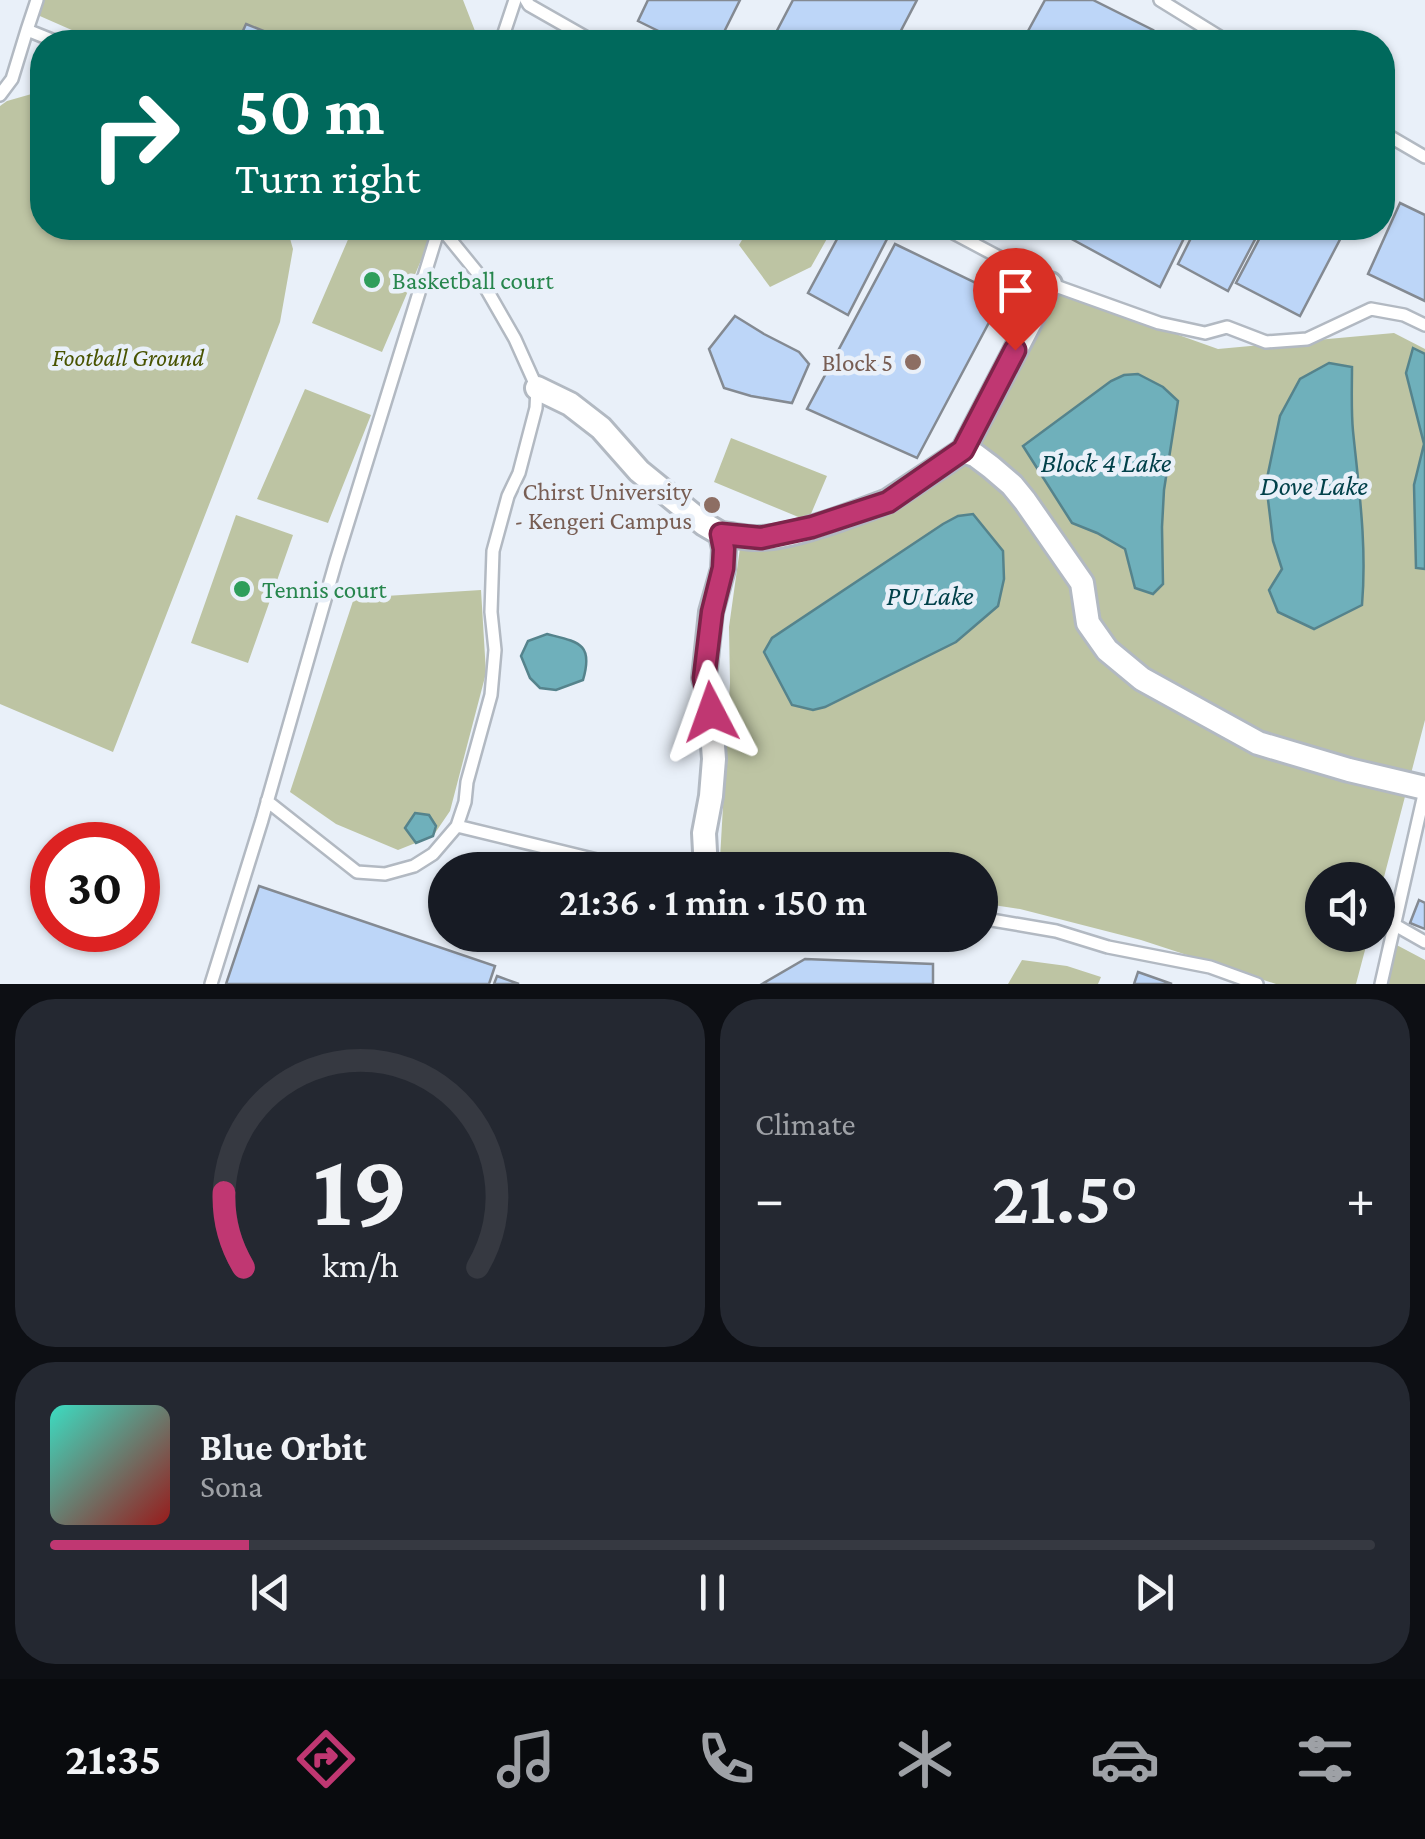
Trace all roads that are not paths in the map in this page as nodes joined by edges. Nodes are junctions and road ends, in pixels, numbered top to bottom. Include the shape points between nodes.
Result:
1 (37, 0) edge
2 (514, 0) edge
3 (526, 0) edge
4 (1160, 0) edge
5 (27, 30) junction
6 (505, 30) edge
7 (573, 30) edge
8 (1209, 30) edge
9 (30, 31) edge
10 (0, 95) edge
11 (1395, 140) edge
12 (1425, 157) edge
13 (436, 240) edge
14 (450, 240) edge
15 (967, 240) edge
16 (1050, 284) junction
17 (1425, 325) edge
18 (537, 388) junction
19 (963, 450) junction
20 (721, 534) junction
21 (1425, 789) edge
22 (267, 801) junction
23 (457, 826) junction
24 (564, 852) edge
25 (705, 852) edge
26 (998, 921) edge
27 (1396, 925) junction
28 (1425, 942) edge
29 (210, 984) edge
30 (1258, 984) edge
31 (1381, 984) edge

1 - 5 lane
2 - 6 lane
3 - 7 lane
4 - 8 lane
5 - 9 lane
5 - 10 lane
11 - 12 lane
13 - 22 lane
14 - 18 lane via 476,271
15 - 16 lane
16 - 17 lane via 1160,323 1205,333 1227,327 1266,342 1307,339 1371,309
16 - 19 street
18 - 20 street via 601,428 639,471
18 - 23 lane via 493,551 491,695
19 - 20 street via 888,502 761,538
19 - 21 street via 1012,484 1082,582 1088,624 1106,650 1142,679 1258,743
20 - 25 street via 723,568 704,678 714,760
21 - 27 lane
22 - 23 lane via 357,872 386,874 414,866
22 - 29 lane
23 - 24 lane
26 - 30 lane via 1210,967
27 - 28 lane
27 - 31 lane

